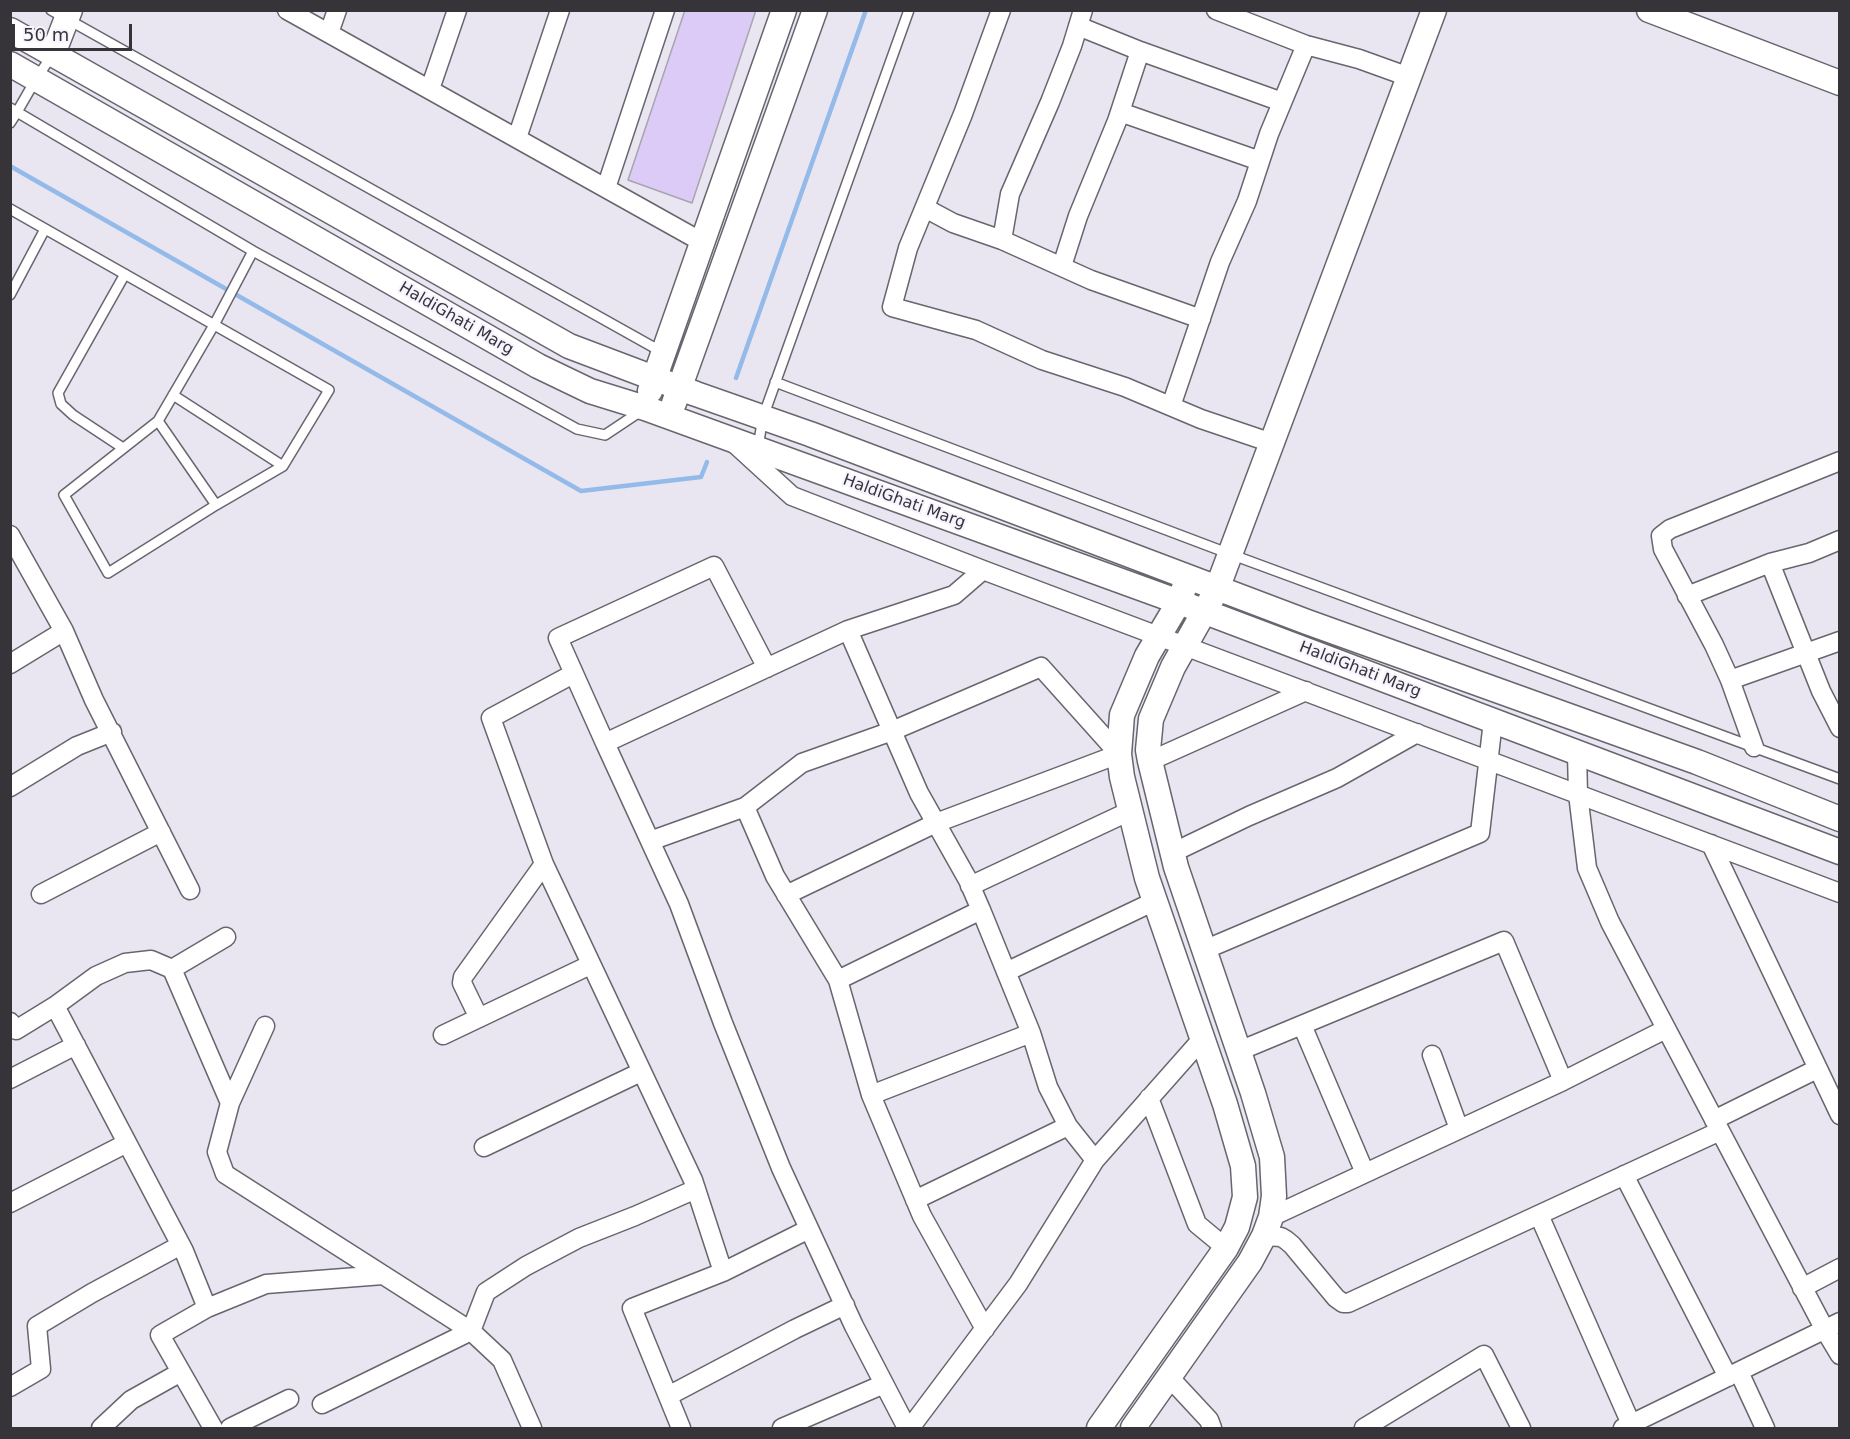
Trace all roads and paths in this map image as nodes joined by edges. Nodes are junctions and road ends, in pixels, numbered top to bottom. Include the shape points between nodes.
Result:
1 (287, 10) edge
2 (337, 10) edge
3 (457, 10) edge
4 (560, 10) edge
5 (665, 10) edge
6 (784, 10) edge
7 (815, 10) edge
8 (909, 10) edge
9 (1001, 10) edge
10 (1216, 10) edge
11 (1434, 10) edge
12 (1649, 10) edge
13 (62, 13) edge
14 (1081, 18) edge
15 (10, 30) edge
16 (329, 33) junction
17 (1306, 45) junction
18 (1140, 51) junction
19 (53, 54) junction
20 (10, 64) edge
21 (1409, 76) junction
22 (36, 79) junction
23 (1839, 83) edge
24 (430, 89) junction
25 (1281, 102) junction
26 (14, 110) edge
27 (1120, 112) junction
28 (10, 123) edge
29 (517, 138) junction
30 (1260, 161) junction
31 (606, 188) junction
32 (925, 208) junction
33 (10, 209) edge
34 (45, 229) junction
35 (1002, 240) junction
36 (702, 242) junction
37 (253, 251) junction
38 (1062, 266) junction
39 (125, 274) junction
40 (10, 295) edge
41 (1201, 319) junction
42 (214, 325) junction
43 (662, 352) junction
44 (653, 378) junction
45 (776, 382) junction
46 (679, 388) junction
47 (173, 395) junction
48 (1171, 406) junction
49 (645, 408) junction
50 (669, 417) junction
51 (763, 417) junction
52 (158, 421) junction
53 (728, 438) junction
54 (1272, 443) junction
55 (123, 448) junction
56 (757, 449) junction
57 (1839, 461) edge
58 (283, 466) junction
59 (216, 505) junction
60 (11, 536) edge
61 (1839, 540) edge
62 (1230, 554) junction
63 (1770, 563) junction
64 (977, 575) junction
65 (1189, 578) junction
66 (1217, 589) junction
67 (1687, 596) junction
68 (1179, 602) junction
69 (1205, 612) junction
70 (849, 630) junction
71 (64, 631) junction
72 (1158, 636) junction
73 (1839, 641) edge
74 (1185, 646) junction
75 (1806, 654) junction
76 (10, 664) edge
77 (767, 668) junction
78 (573, 674) junction
79 (1730, 680) junction
80 (1305, 691) junction
81 (1493, 721) junction
82 (1839, 728) edge
83 (892, 731) junction
84 (112, 732) junction
85 (1417, 733) junction
86 (605, 743) junction
87 (1754, 747) junction
88 (1577, 753) junction
89 (1119, 754) junction
90 (1150, 761) junction
91 (1490, 761) junction
92 (1839, 779) edge
93 (10, 787) edge
94 (1578, 794) junction
95 (745, 807) junction
96 (1130, 811) junction
97 (1839, 819) edge
98 (936, 823) junction
99 (161, 832) junction
100 (650, 841) junction
101 (1711, 844) junction
102 (1839, 852) edge
103 (1172, 854) junction
104 (544, 864) junction
105 (970, 886) junction
106 (190, 890) dead end
107 (1839, 893) edge
108 (41, 894) dead end
109 (786, 895) junction
110 (1155, 900) junction
111 (981, 910) junction
112 (226, 937) dead end
113 (1204, 950) junction
114 (590, 965) junction
115 (172, 969) junction
116 (1006, 972) junction
117 (838, 980) junction
118 (55, 1006) junction
119 (479, 1018) junction
120 (10, 1022) edge
121 (1302, 1025) junction
122 (265, 1026) dead end
123 (1666, 1029) junction
124 (1031, 1033) junction
125 (442, 1035) dead end
126 (1202, 1039) junction
127 (76, 1045) junction
128 (1239, 1051) junction
129 (1432, 1055) dead end
130 (1817, 1069) junction
131 (641, 1072) junction
132 (10, 1079) edge
133 (1563, 1081) junction
134 (871, 1095) junction
135 (1149, 1098) junction
136 (230, 1103) junction
137 (1839, 1115) edge
138 (1717, 1125) junction
139 (1068, 1126) junction
140 (1459, 1129) junction
141 (127, 1143) junction
142 (484, 1147) dead end
143 (1095, 1160) junction
144 (1365, 1173) junction
145 (1624, 1175) junction
146 (696, 1188) junction
147 (915, 1200) junction
148 (10, 1203) edge
149 (1539, 1215) junction
150 (1267, 1227) junction
151 (809, 1229) junction
152 (181, 1245) junction
153 (1226, 1248) junction
154 (1839, 1268) edge
155 (723, 1272) junction
156 (383, 1275) junction
157 (1802, 1288) junction
158 (844, 1305) junction
159 (207, 1308) junction
160 (1832, 1326) edge
161 (985, 1329) junction
162 (471, 1331) junction
163 (1839, 1354) edge
164 (181, 1372) junction
165 (1733, 1374) junction
166 (1169, 1377) junction
167 (884, 1384) junction
168 (10, 1387) edge
169 (668, 1396) junction
170 (290, 1399) dead end
171 (322, 1404) dead end
172 (525, 1426) edge
173 (1627, 1426) edge
174 (101, 1428) edge
175 (213, 1428) edge
176 (230, 1428) edge
177 (681, 1428) edge
178 (782, 1428) edge
179 (908, 1428) edge
180 (1099, 1428) edge
181 (1133, 1428) edge
182 (1212, 1428) edge
183 (1364, 1428) edge
184 (1521, 1428) edge
185 (1765, 1428) edge

1 - 16 street
2 - 16 street
3 - 24 street
4 - 29 street
5 - 31 street
6 - 36 street
7 - 46 street
8 - 45 lane
9 - 32 street
10 - 17 street
11 - 21 street
12 - 23 street
13 - 19 street
13 - 43 lane
14 - 18 street
14 - 35 street via 1010,194
15 - 19 street, HaldiGhati Marg
16 - 24 street
17 - 21 street
17 - 25 street
18 - 25 street
18 - 27 street
19 - 22 lane
19 - 44 street, HaldiGhati Marg via 569,346
20 - 22 street, HaldiGhati Marg
21 - 54 street
22 - 26 lane
22 - 49 street, HaldiGhati Marg via 538,366 590,391
24 - 29 street
25 - 30 street
26 - 28 lane
26 - 37 lane
27 - 30 street
27 - 38 street
29 - 31 street
30 - 41 street
31 - 36 street
32 - 35 street via 953,223
32 - 48 street via 908,248 892,307 976,330 1042,360
33 - 34 lane
34 - 39 lane
34 - 40 lane
35 - 38 street
36 - 43 street
37 - 42 lane
37 - 49 lane via 577,429 605,435
38 - 41 street via 1144,301
39 - 42 lane
39 - 55 lane via 58,393 61,404 73,415
41 - 48 street
42 - 47 lane
42 - 58 lane via 329,390
43 - 44 street
44 - 46 street, HaldiGhati Marg
44 - 49 street
45 - 51 lane
45 - 62 lane
46 - 50 street
46 - 51 street, HaldiGhati Marg
47 - 52 lane
47 - 58 lane
48 - 54 street
49 - 50 street, HaldiGhati Marg
50 - 53 street, HaldiGhati Marg
51 - 56 lane
51 - 65 street, HaldiGhati Marg
52 - 55 lane
52 - 59 lane
53 - 56 street, HaldiGhati Marg
53 - 64 street via 792,496
54 - 62 street
55 - 59 lane via 64,495 108,573
56 - 68 street, HaldiGhati Marg
57 - 67 street via 1661,536 1663,549
58 - 59 lane
60 - 71 street
61 - 63 street
62 - 66 street
62 - 87 lane
63 - 67 street
63 - 75 street
64 - 70 street via 954,595
64 - 72 street
65 - 66 street, HaldiGhati Marg
65 - 68 street
66 - 69 street
66 - 97 street, HaldiGhati Marg via 1697,762
67 - 79 street
68 - 69 street, HaldiGhati Marg
68 - 72 street
69 - 74 street
69 - 81 street, HaldiGhati Marg
70 - 77 street
70 - 83 street
71 - 76 street
71 - 84 street
72 - 74 street
72 - 89 street via 1122,715
73 - 75 street
74 - 80 street
74 - 90 street via 1151,719
75 - 79 street
75 - 82 street
77 - 78 street via 714,566 558,638
77 - 86 street
78 - 86 street
78 - 104 street via 491,718
79 - 87 street
80 - 85 street
80 - 90 street
81 - 88 street, HaldiGhati Marg
81 - 91 street
83 - 89 street via 1041,667
83 - 95 street via 802,763
83 - 98 street
84 - 93 street via 77,746
84 - 99 street
85 - 91 street
85 - 103 street via 1336,778
86 - 100 street
87 - 92 lane
88 - 94 street
88 - 102 street, HaldiGhati Marg
89 - 96 street
89 - 98 street
90 - 103 street
91 - 94 street
91 - 113 street via 1480,833
94 - 101 street
94 - 123 street via 1587,868 1610,922
95 - 100 street
95 - 109 street
96 - 105 street
96 - 110 street
98 - 105 street
98 - 109 street
99 - 106 street
99 - 108 street
100 - 151 street
101 - 107 street
101 - 130 street
103 - 113 street
104 - 114 street
104 - 119 street via 463,977 462,983
105 - 111 street
109 - 117 street
110 - 116 street
110 - 126 street
111 - 116 street
111 - 117 street
112 - 115 street
113 - 128 street
114 - 119 street
114 - 131 street
115 - 118 street via 151,960 125,963 96,976
115 - 136 street
116 - 124 street
117 - 134 street
118 - 120 street via 16,1030
118 - 127 street
119 - 125 street
121 - 128 street
121 - 133 street via 1504,941
121 - 144 street
122 - 136 street
123 - 133 street
123 - 138 street
124 - 134 street
124 - 139 street via 1048,1087
126 - 135 street
126 - 153 street via 1225,1104 1245,1180 1242,1212
127 - 132 street
127 - 141 street
128 - 150 street via 1272,1157 1274,1196
129 - 140 street
130 - 137 street
130 - 138 street
131 - 142 street
131 - 146 street
133 - 140 street
134 - 147 street
135 - 143 street
135 - 153 street via 1197,1224
136 - 156 street via 217,1152 225,1174
138 - 145 street
138 - 157 street
139 - 143 street
139 - 147 street
140 - 144 street
141 - 148 street
141 - 152 street
143 - 161 street via 1018,1284
144 - 150 street
145 - 149 street
145 - 165 street
146 - 155 street
146 - 162 street via 579,1238 526,1266 486,1292
147 - 161 street
149 - 150 street via 1348,1303 1336,1298 1292,1245
149 - 173 street
150 - 166 street via 1250,1262
151 - 155 street
151 - 158 street
152 - 159 street
152 - 168 street via 37,1326 41,1369
153 - 180 street
154 - 157 street
155 - 169 street via 632,1308
156 - 159 street via 266,1284
156 - 162 street
157 - 160 street
158 - 167 street
158 - 169 street
159 - 164 street via 160,1335
160 - 163 street
160 - 165 street
161 - 179 street
162 - 171 street
162 - 172 street via 502,1360
164 - 174 street via 131,1400
164 - 175 street
165 - 173 street
165 - 185 street
166 - 181 street
166 - 182 street
167 - 178 street
167 - 179 street
169 - 177 street
170 - 176 street
183 - 184 street via 1484,1355

